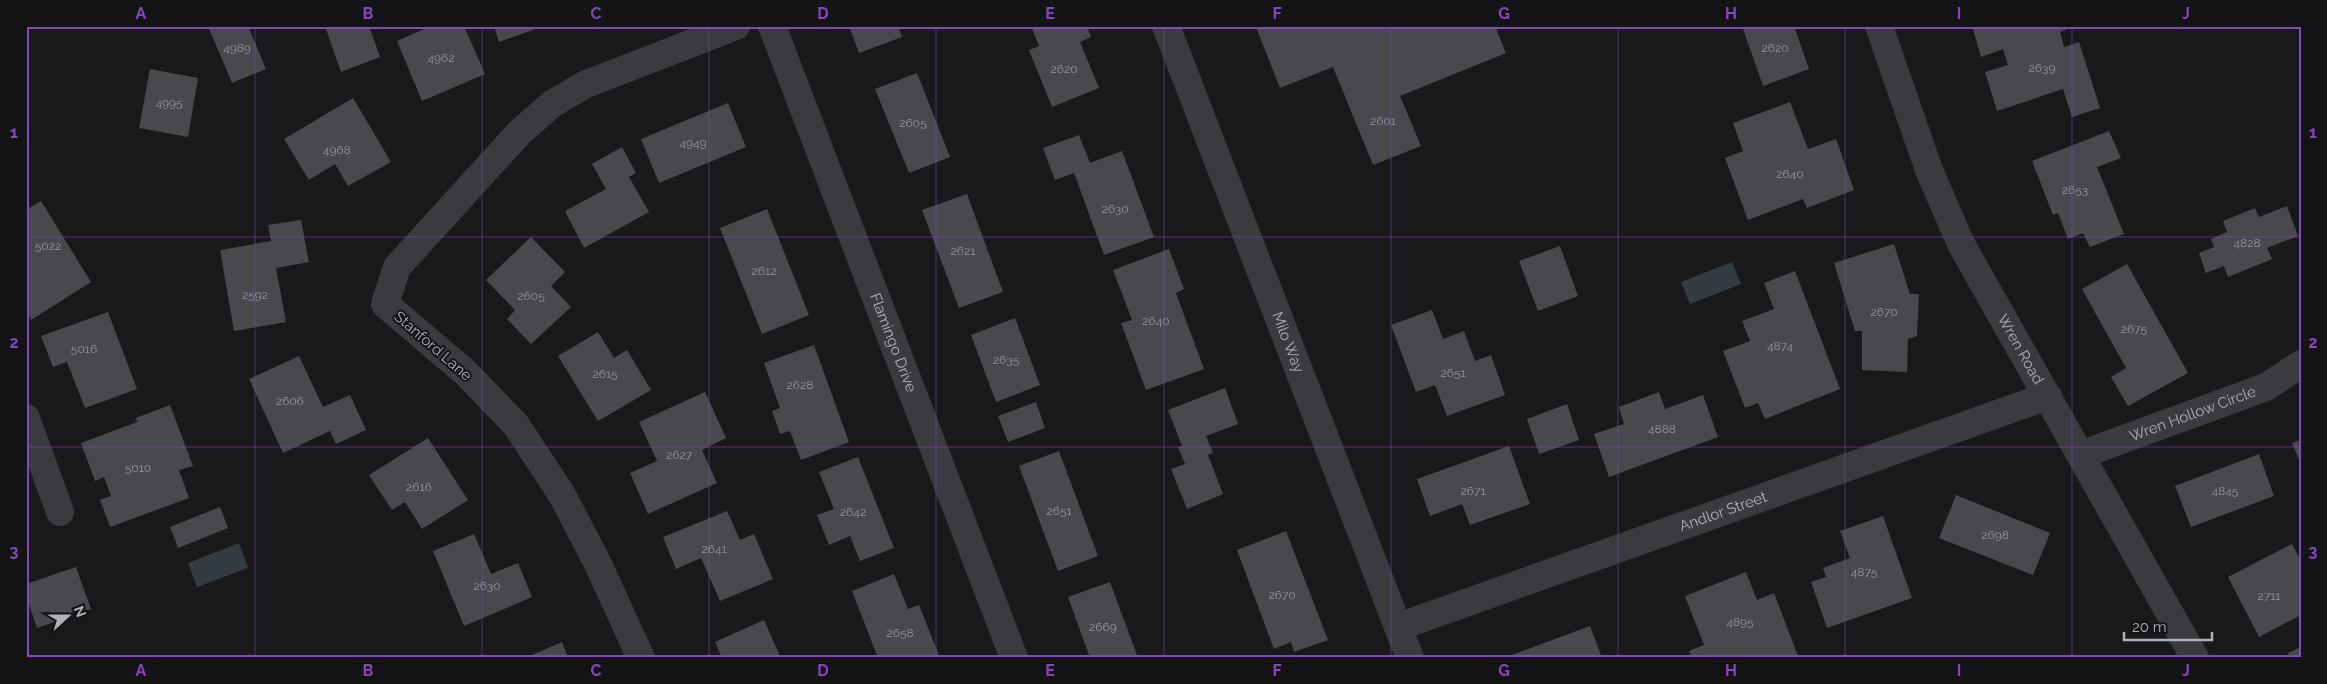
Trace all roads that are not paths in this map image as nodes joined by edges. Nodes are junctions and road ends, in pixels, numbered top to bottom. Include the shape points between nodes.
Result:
1 (736, 26) edge
2 (772, 26) edge
3 (1166, 26) edge
4 (1879, 26) edge
5 (2301, 364) edge
6 (2048, 396) junction
7 (26, 418) edge
8 (2080, 455) junction
9 (60, 512) dead end
10 (1398, 627) junction
11 (641, 658) edge
12 (1014, 658) edge
13 (1410, 658) edge
14 (2195, 658) edge

1 - 11 street, Stanford Lane via 584,85 552,104 520,132 397,267 385,304 466,373 516,425 562,495
2 - 12 street, Flamingo Drive
3 - 10 street, Milo Way
4 - 6 street, Wren Road via 1929,170 1961,244
5 - 8 street, Wren Hollow Circle via 2266,387
6 - 8 street, Wren Road
6 - 10 street, Andlor Street
7 - 9 street
8 - 14 street, Wren Road
10 - 13 street, Milo Way

